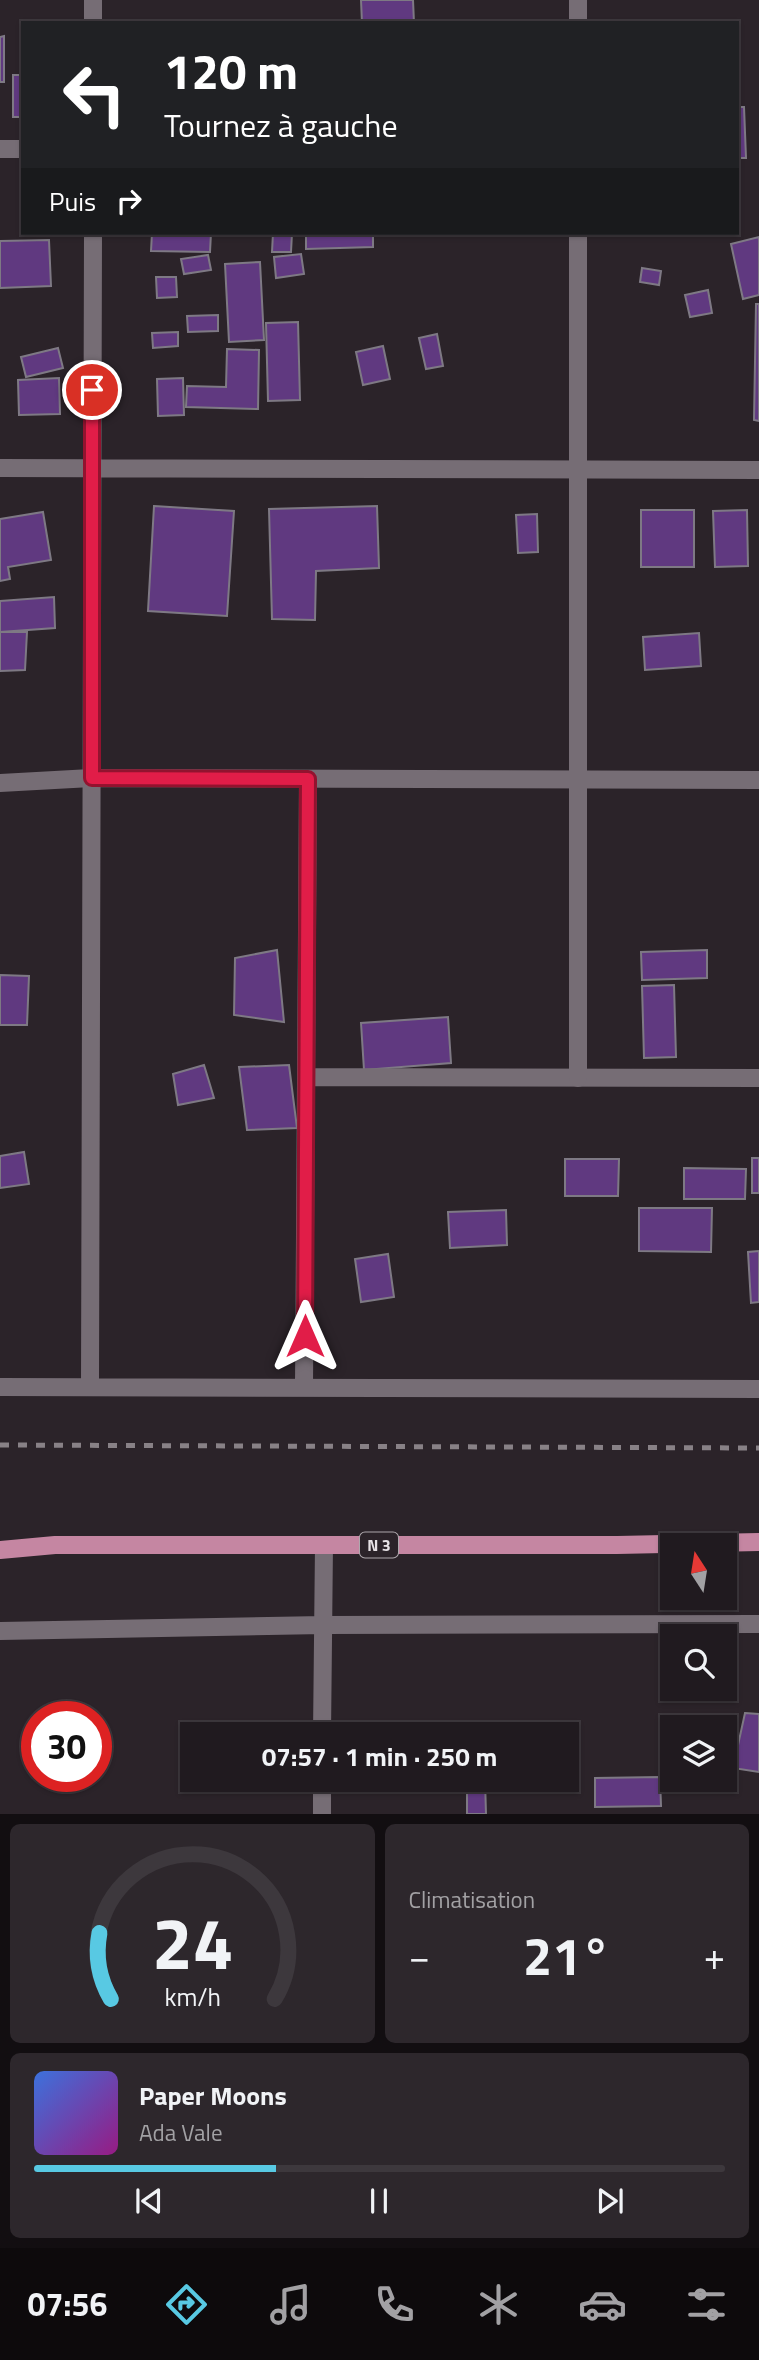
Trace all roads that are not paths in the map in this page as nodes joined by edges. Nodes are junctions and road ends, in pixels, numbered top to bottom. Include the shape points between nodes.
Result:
1 (93, 0) edge
2 (578, 0) edge
3 (93, 21) edge
4 (578, 21) edge
5 (0, 149) edge
6 (21, 149) edge
7 (93, 235) edge
8 (578, 235) edge
9 (0, 468) edge
10 (92, 468) junction
11 (578, 470) junction
12 (759, 470) edge
13 (92, 778) junction
14 (308, 779) junction
15 (578, 779) junction
16 (759, 780) edge
17 (0, 783) edge
18 (306, 1077) junction
19 (578, 1077) junction
20 (759, 1078) edge
21 (0, 1387) edge
22 (90, 1387) junction
23 (304, 1388) junction
24 (759, 1389) edge
25 (759, 1542) edge
26 (324, 1545) junction
27 (0, 1550) edge
28 (759, 1624) edge
29 (323, 1625) junction
30 (0, 1631) edge
31 (323, 1722) edge
32 (322, 1792) edge
33 (322, 1814) edge

1 - 3 street
2 - 4 street
5 - 6 street
7 - 10 street
8 - 11 street
9 - 10 street
10 - 11 street
10 - 13 street
11 - 12 street
11 - 15 street
13 - 14 street
13 - 17 street
13 - 22 street
14 - 15 street
14 - 18 street
15 - 16 street
15 - 19 street
18 - 19 street
18 - 23 street
19 - 20 street
21 - 22 street
22 - 23 street
23 - 24 street
25 - 26 main road, N 3
26 - 27 main road, N 3 via 55,1545
26 - 29 street
28 - 29 street
29 - 30 street
29 - 31 street
32 - 33 street

